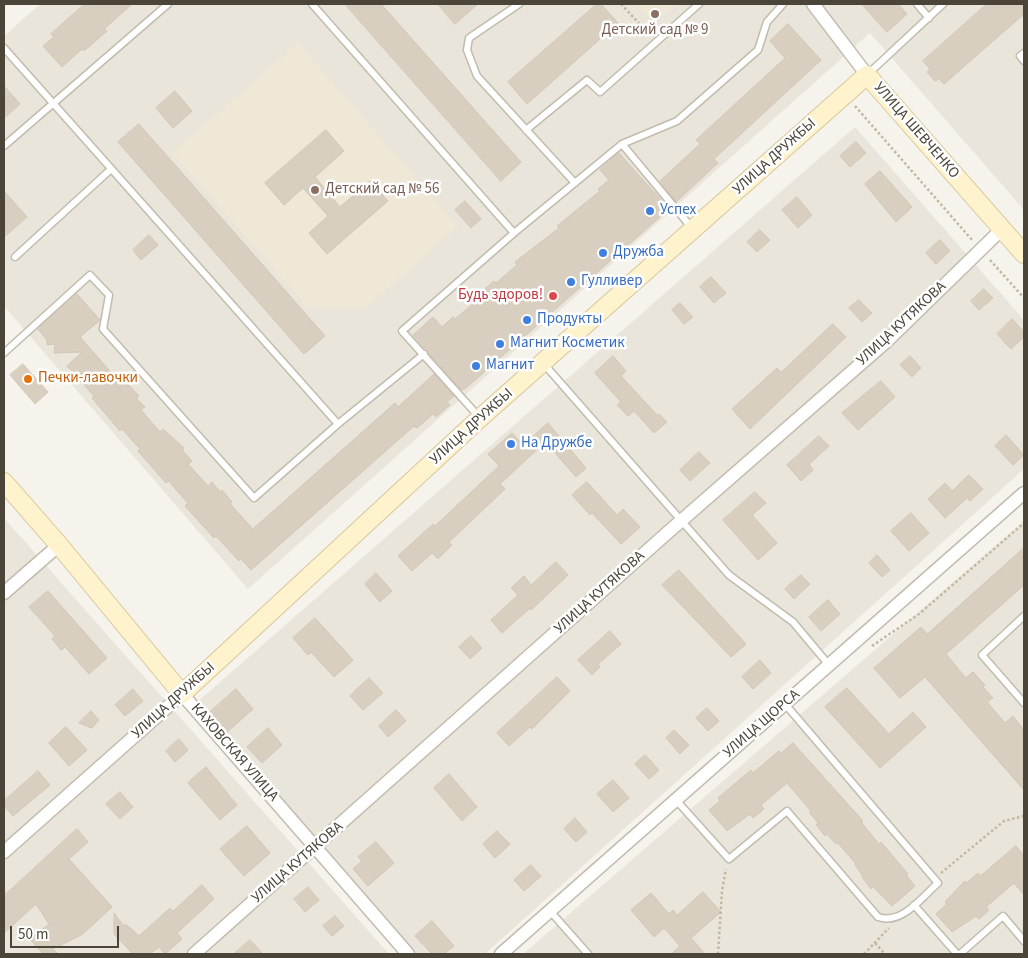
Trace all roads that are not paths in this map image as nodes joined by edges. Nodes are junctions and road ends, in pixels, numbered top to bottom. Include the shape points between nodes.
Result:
1 (168, 4) edge
2 (312, 4) edge
3 (519, 4) edge
4 (699, 4) edge
5 (783, 4) edge
6 (813, 4) edge
7 (917, 4) edge
8 (943, 4) edge
9 (928, 18) junction
10 (4, 48) edge
11 (1024, 53) edge
12 (1024, 61) edge
13 (867, 75) junction
14 (52, 105) junction
15 (526, 130) junction
16 (622, 144) junction
17 (4, 146) edge
18 (110, 170) junction
19 (575, 183) junction
20 (1002, 229) junction
21 (694, 230) junction
22 (514, 234) junction
23 (1024, 254) edge
24 (15, 257) dead end
25 (4, 353) edge
26 (424, 354) junction
27 (543, 363) junction
28 (480, 418) junction
29 (338, 424) junction
30 (4, 482) edge
31 (1024, 493) edge
32 (681, 521) junction
33 (59, 545) junction
34 (4, 593) edge
35 (1024, 616) edge
36 (829, 665) junction
37 (182, 694) junction
38 (1024, 703) edge
39 (785, 704) junction
40 (676, 800) junction
41 (316, 847) junction
42 (4, 852) edge
43 (914, 905) junction
44 (550, 910) junction
45 (1024, 941) edge
46 (194, 954) edge
47 (408, 954) edge
48 (501, 954) edge
49 (588, 954) edge
50 (958, 954) edge

1 - 14 lane
2 - 22 lane
3 - 15 lane via 469,38 467,50 477,76
4 - 15 lane via 600,92 587,80
5 - 16 lane via 767,22 758,50 677,121
6 - 13 street, УЛИЦА ШЕВЧЕНКО
7 - 9 lane
8 - 9 lane, УЛИЦА ДРУЖБЫ
9 - 13 lane, УЛИЦА ДРУЖБЫ
10 - 14 lane
11 - 12 lane via 1020,56
13 - 20 street, УЛИЦА ШЕВЧЕНКО
13 - 21 street, УЛИЦА ДРУЖБЫ
14 - 17 lane
14 - 18 lane
15 - 19 lane
16 - 19 lane
16 - 21 lane
18 - 24 lane
18 - 29 lane
19 - 22 lane
20 - 23 street, УЛИЦА ШЕВЧЕНКО
20 - 32 street, УЛИЦА КУТЯКОВА via 888,340
21 - 27 street, УЛИЦА ДРУЖБЫ
22 - 26 lane via 402,331
25 - 29 lane via 90,275 109,295 103,329 254,498
26 - 28 lane
26 - 29 lane
27 - 28 street, УЛИЦА ДРУЖБЫ
27 - 32 lane
28 - 37 street, УЛИЦА ДРУЖБЫ
30 - 33 street, КАХОВСКАЯ УЛИЦА
31 - 36 street, УЛИЦА ЩОРСА
32 - 36 lane via 729,575 793,622
32 - 41 street, УЛИЦА КУТЯКОВА
33 - 34 street
33 - 37 street, КАХОВСКАЯ УЛИЦА
35 - 38 lane via 982,655
36 - 39 street, УЛИЦА ЩОРСА
37 - 41 street, КАХОВСКАЯ УЛИЦА
37 - 42 street, УЛИЦА ДРУЖБЫ
39 - 40 street, УЛИЦА ЩОРСА
39 - 43 lane via 938,883
40 - 43 lane via 728,859 787,811 878,917 887,920 900,917
40 - 44 street, УЛИЦА ЩОРСА
41 - 46 street, УЛИЦА КУТЯКОВА
41 - 47 street, КАХОВСКАЯ УЛИЦА
43 - 50 lane
44 - 48 street, УЛИЦА ЩОРСА
44 - 49 lane
45 - 50 lane via 1003,916

